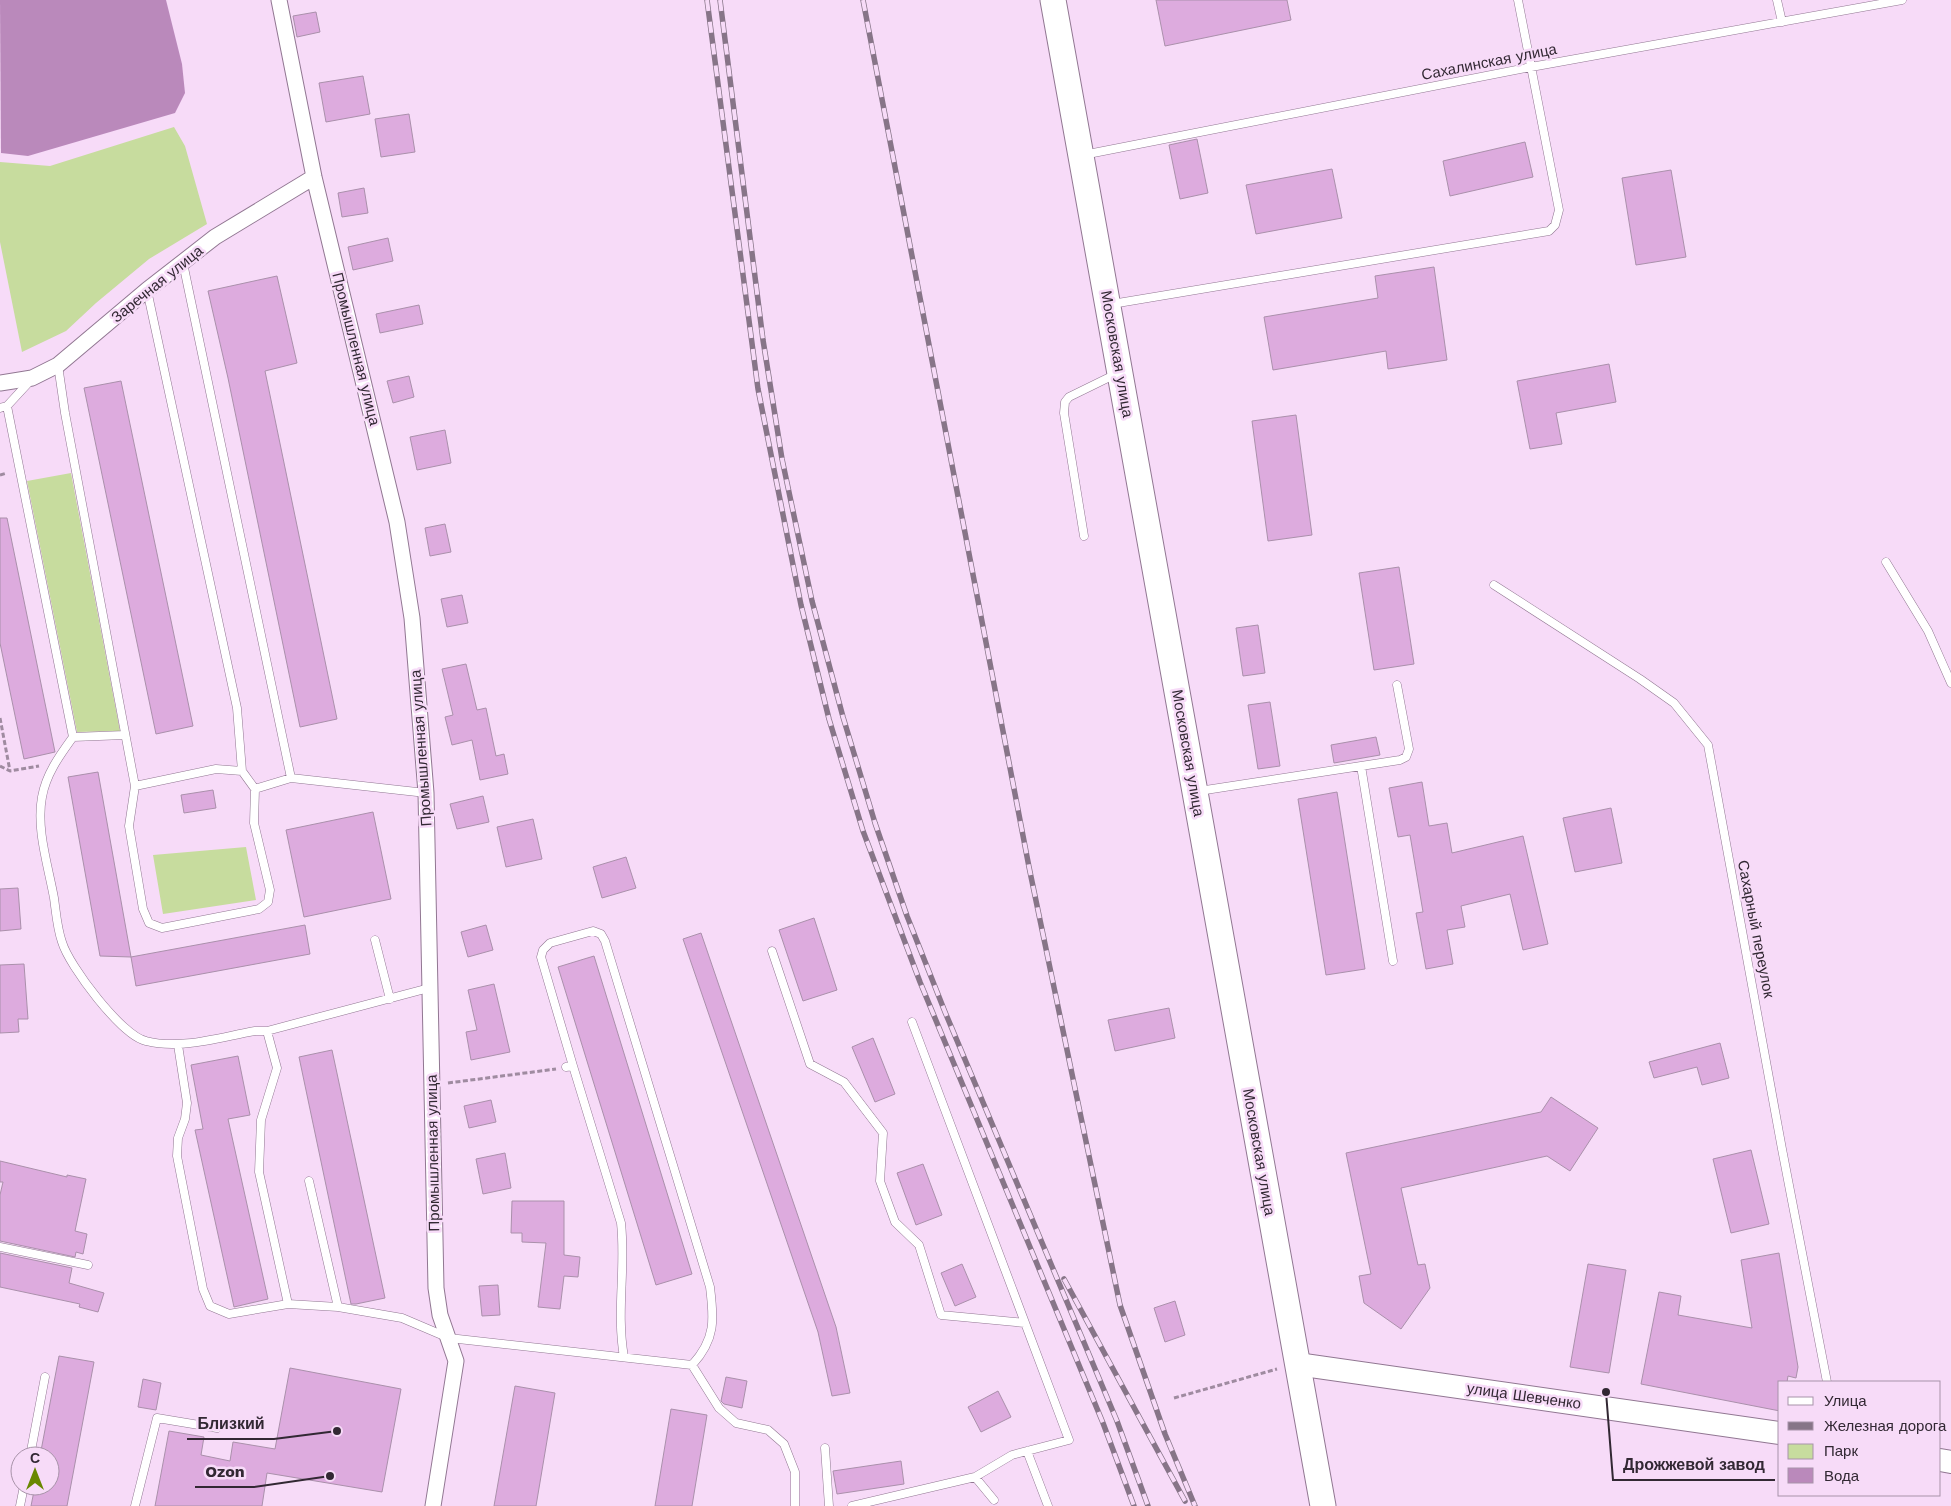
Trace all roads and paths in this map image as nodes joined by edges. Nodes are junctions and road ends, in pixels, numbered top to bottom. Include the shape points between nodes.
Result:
1 (279, 0) edge
2 (1053, 0) edge
3 (1518, 0) edge
4 (1777, 0) edge
5 (1902, 0) edge
6 (1782, 22) junction
7 (1531, 67) junction
8 (1081, 155) junction
9 (314, 177) junction
10 (183, 263) junction
11 (147, 290) junction
12 (1108, 305) junction
13 (58, 365) junction
14 (1120, 372) junction
15 (32, 378) junction
16 (0, 383) edge
17 (3, 407) edge
18 (6, 473) dead end
19 (0, 475) edge
20 (1084, 536) dead end
21 (1886, 562) dead end
22 (1494, 586) dead end
23 (1951, 683) edge
24 (1397, 685) dead end
25 (0, 718) edge
26 (125, 735) junction
27 (73, 737) junction
28 (56, 763) junction
29 (0, 766) edge
30 (1362, 766) junction
31 (10, 771) junction
32 (242, 771) junction
33 (292, 778) junction
34 (135, 786) junction
35 (255, 789) junction
36 (1195, 791) junction
37 (426, 793) junction
38 (375, 940) dead end
39 (772, 951) dead end
40 (1393, 961) dead end
41 (429, 988) junction
42 (390, 999) junction
43 (912, 1022) dead end
44 (267, 1031) junction
45 (178, 1045) junction
46 (569, 1067) junction
47 (431, 1085) junction
48 (309, 1181) dead end
49 (0, 1246) edge
50 (88, 1265) dead end
51 (288, 1304) junction
52 (338, 1308) junction
53 (1025, 1323) junction
54 (449, 1338) junction
55 (624, 1357) junction
56 (1297, 1364) junction
57 (692, 1365) junction
58 (45, 1377) dead end
59 (1827, 1381) edge
60 (1174, 1398) dead end
61 (217, 1428) dead end
62 (1778, 1433) edge
63 (32, 1446) edge
64 (825, 1448) dead end
65 (1027, 1451) junction
66 (974, 1477) junction
67 (994, 1500) dead end
68 (135, 1506) edge
69 (433, 1506) edge
70 (796, 1506) edge
71 (829, 1506) edge
72 (852, 1506) edge
73 (1048, 1506) edge
74 (1324, 1506) edge

1 - 9 street, Промышленная улица
2 - 8 main road, Московская улица
3 - 7 lane
4 - 6 lane
5 - 6 lane, Сахалинская улица
6 - 7 lane, Сахалинская улица
7 - 8 lane, Сахалинская улица
7 - 12 lane via 1559,210 1555,225 1549,231
8 - 12 main road, Московская улица
9 - 10 street, Заречная улица via 215,237
9 - 37 street, Промышленная улица via 397,522 412,618
10 - 11 street, Заречная улица
10 - 33 lane
11 - 13 street, Заречная улица
11 - 32 lane via 237,708
12 - 14 main road, Московская улица
13 - 15 street, Заречная улица
13 - 26 lane
14 - 20 lane via 1068,397 1065,402 1064,414
14 - 36 main road, Московская улица
15 - 16 street, Заречная улица
15 - 17 lane
17 - 27 lane
18 - 19 path
21 - 23 lane via 1928,631
22 - 59 lane, Сахарный переулок via 1674,703 1708,744
24 - 30 lane via 1409,749 1406,757
25 - 31 path
26 - 27 lane
26 - 34 lane
27 - 28 lane
28 - 31 path
28 - 45 lane via 42,796 40,819 62,943 78,974 119,1023 144,1041
29 - 31 path
30 - 36 lane
30 - 40 lane
32 - 34 lane via 216,768
32 - 35 lane
33 - 35 lane
33 - 37 lane
34 - 35 lane via 129,826 143,909 149,923 162,928 260,909 268,902 270,890 254,823
36 - 56 main road, Московская улица
37 - 41 street, Промышленная улица
38 - 42 lane
39 - 53 lane via 810,1064 844,1082 883,1133 880,1181 895,1222 919,1245 941,1315
41 - 42 lane
41 - 47 street, Промышленная улица
42 - 44 lane
43 - 53 lane
44 - 45 lane
44 - 51 lane via 277,1068 261,1120 260,1172
45 - 51 lane via 187,1103 177,1156 202,1288 210,1306 229,1314
46 - 47 path
46 - 55 lane via 622,1223 620,1303
46 - 57 lane via 541,957 550,943 593,931 601,934 605,941 710,1287 711,1333 704,1352
47 - 54 street, Промышленная улица via 436,1288 440,1315
48 - 52 lane
49 - 50 lane
51 - 52 lane
52 - 54 lane via 402,1318
53 - 65 lane via 1069,1440
54 - 55 lane
54 - 69 street, Промышленная улица via 456,1361
55 - 57 lane
56 - 60 path
56 - 62 main road, улица Шевченко
56 - 74 main road, Московская улица
57 - 70 lane via 719,1408 736,1423 768,1430 784,1444 796,1472
58 - 63 lane
61 - 68 lane via 156,1418
64 - 71 lane
65 - 66 lane
65 - 73 lane
66 - 67 lane
66 - 72 lane

